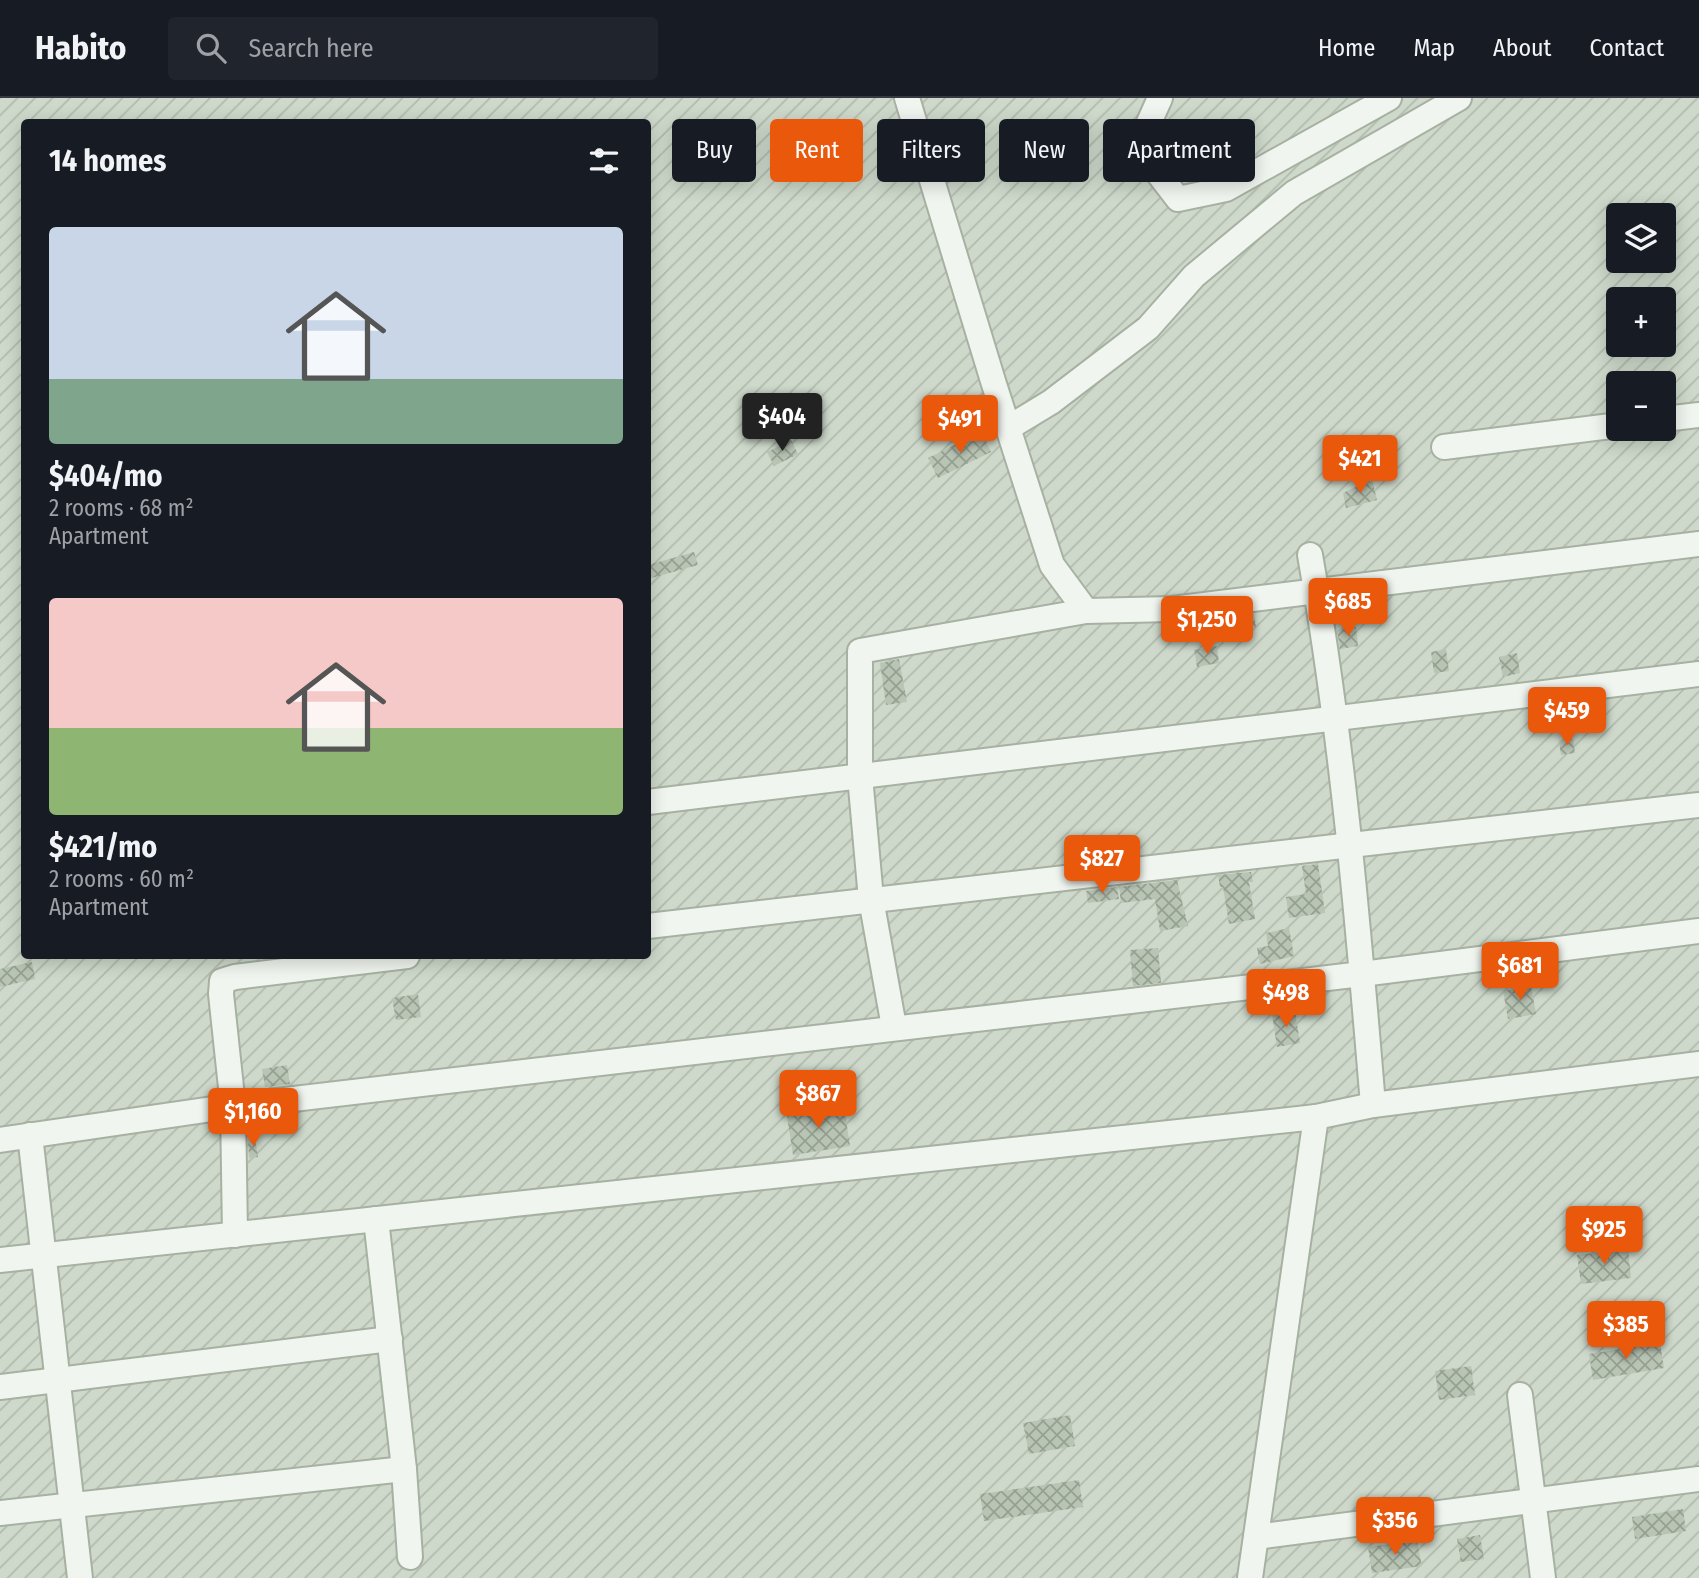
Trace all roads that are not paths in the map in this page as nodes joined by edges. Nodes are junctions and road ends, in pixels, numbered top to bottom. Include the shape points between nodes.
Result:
1 (907, 98) edge
2 (1160, 98) edge
3 (1389, 98) edge
4 (1460, 98) edge
5 (1699, 415) edge
6 (1676, 418) edge
7 (1606, 427) edge
8 (1008, 428) junction
9 (1444, 447) dead end
10 (1699, 544) edge
11 (1310, 555) dead end
12 (1317, 592) junction
13 (1086, 611) junction
14 (1699, 674) edge
15 (1334, 719) junction
16 (860, 776) junction
17 (651, 802) edge
18 (1699, 805) edge
19 (1349, 844) junction
20 (871, 899) junction
21 (651, 926) edge
22 (1699, 931) edge
23 (381, 959) edge
24 (1362, 974) junction
25 (894, 1027) junction
26 (1699, 1064) edge
27 (1373, 1105) junction
28 (233, 1106) junction
29 (1316, 1117) junction
30 (30, 1135) junction
31 (0, 1140) edge
32 (376, 1219) junction
33 (235, 1235) junction
34 (44, 1256) junction
35 (0, 1260) edge
36 (390, 1339) junction
37 (58, 1381) junction
38 (0, 1387) edge
39 (1520, 1395) dead end
40 (404, 1469) junction
41 (1699, 1479) edge
42 (1534, 1501) junction
43 (72, 1506) junction
44 (0, 1513) edge
45 (1256, 1536) junction
46 (410, 1557) dead end
47 (80, 1578) edge
48 (1250, 1578) edge
49 (1543, 1578) edge

1 - 8 street
2 - 3 street via 1138,147 1178,199 1226,189
4 - 8 street via 1294,193 1194,276 1148,328 1051,402
5 - 6 street
7 - 9 street
8 - 13 street via 1052,565
10 - 12 street
11 - 12 street
12 - 13 street via 1172,609
12 - 15 street
13 - 16 street via 860,651
14 - 15 street
15 - 16 street
15 - 19 street
16 - 17 street
16 - 20 street
18 - 19 street
19 - 20 street
19 - 24 street
20 - 21 street
20 - 25 street
22 - 24 street
23 - 28 street via 222,981
24 - 25 street
24 - 27 street
25 - 28 street
26 - 27 street
27 - 29 street
28 - 30 street
28 - 33 street
29 - 32 street
29 - 45 street
30 - 31 street
30 - 34 street
32 - 33 street
32 - 36 street
33 - 34 street
34 - 35 street
34 - 37 street
36 - 37 street
36 - 40 street
37 - 38 street
37 - 43 street
39 - 42 street
40 - 43 street
40 - 46 street
41 - 42 street
42 - 45 street
42 - 49 street
43 - 44 street
43 - 47 street
45 - 48 street

